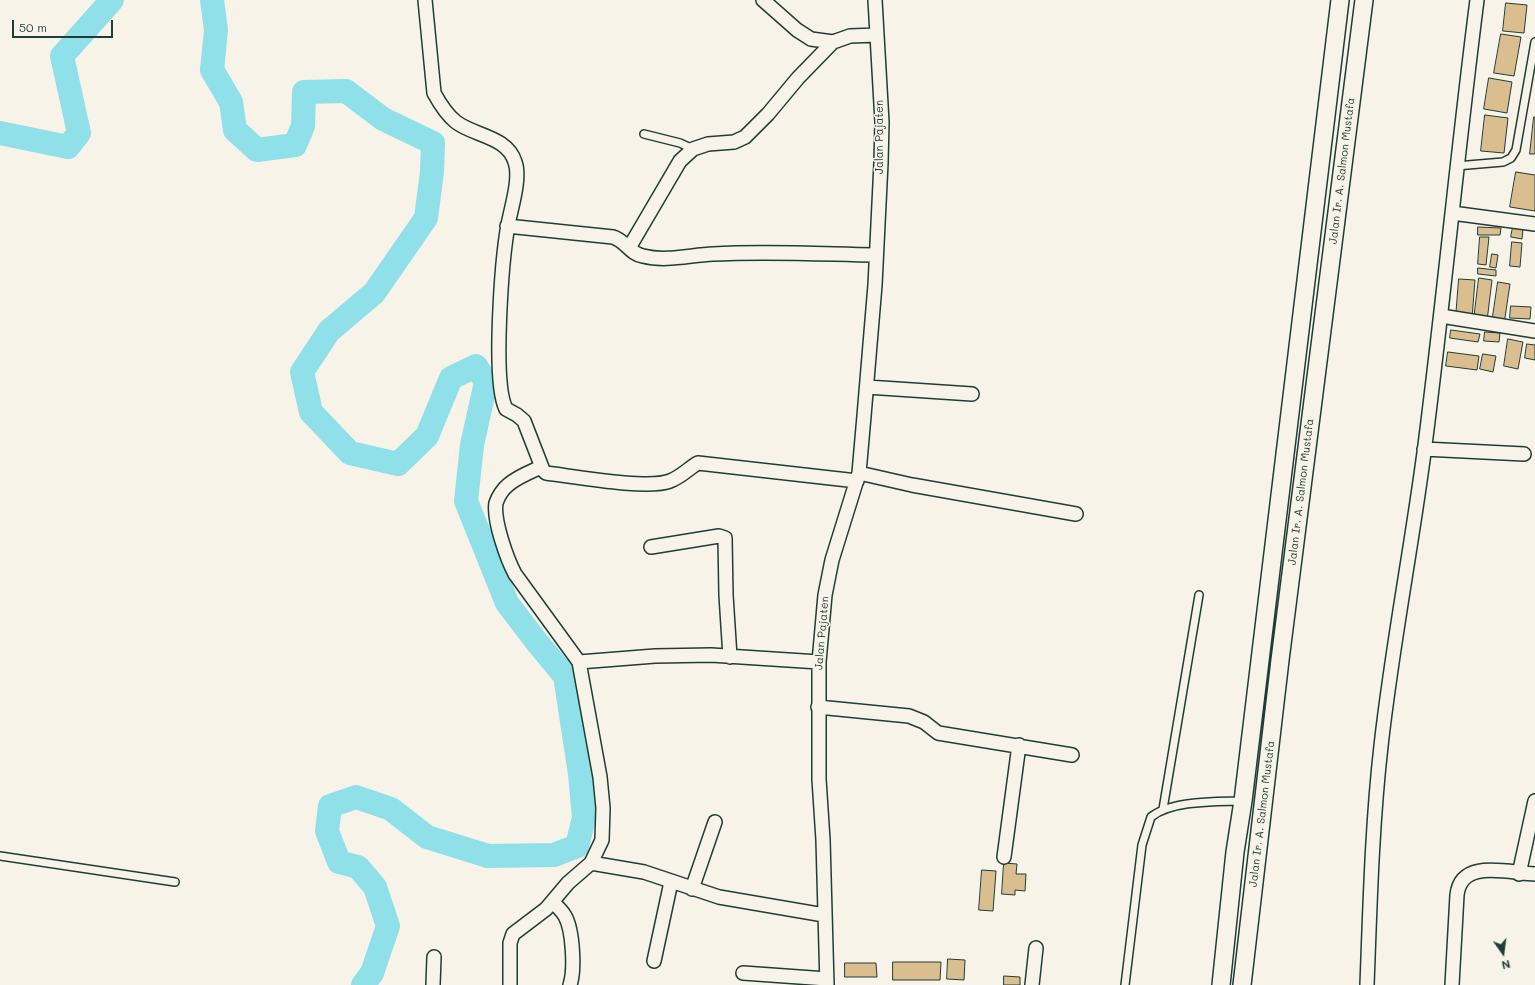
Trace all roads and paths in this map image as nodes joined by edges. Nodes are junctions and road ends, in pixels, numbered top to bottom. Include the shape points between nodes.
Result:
1 (425, 0) edge
2 (763, 0) edge
3 (875, 0) edge
4 (1340, 0) edge
5 (1364, 0) edge
6 (1477, 0) edge
7 (877, 35) junction
8 (833, 42) junction
9 (1535, 42) edge
10 (644, 134) dead end
11 (693, 148) junction
12 (1456, 166) junction
13 (1452, 213) junction
14 (1535, 224) edge
15 (507, 226) junction
16 (629, 248) junction
17 (875, 255) junction
18 (1441, 316) junction
19 (1535, 331) edge
20 (866, 387) junction
21 (972, 394) dead end
22 (1424, 449) junction
23 (1524, 454) dead end
24 (541, 467) junction
25 (858, 477) junction
26 (1076, 514) dead end
27 (651, 547) dead end
28 (1199, 595) dead end
29 (730, 657) junction
30 (579, 662) junction
31 (819, 662) junction
32 (818, 707) junction
33 (1019, 745) junction
34 (1072, 755) dead end
35 (1243, 801) junction
36 (1535, 801) edge
37 (1163, 809) junction
38 (715, 822) dead end
39 (0, 856) edge
40 (1004, 857) dead end
41 (591, 863) junction
42 (1519, 874) junction
43 (1535, 874) edge
44 (176, 882) dead end
45 (670, 882) junction
46 (692, 889) junction
47 (552, 902) junction
48 (824, 915) junction
49 (1036, 948) dead end
50 (434, 957) dead end
51 (654, 961) dead end
52 (742, 973) dead end
53 (827, 982) edge
54 (433, 985) edge
55 (510, 985) edge
56 (570, 985) edge
57 (1032, 985) edge
58 (1125, 985) edge
59 (1221, 985) edge
60 (1242, 985) edge
61 (1367, 985) edge
62 (1452, 985) edge

1 - 15 street via 434,93 457,123 505,146 515,162 517,177
2 - 8 street via 811,39
3 - 7 street, Jalan Pajaten
4 - 35 street, Jalan Ir. A. Salmon Mustafa
5 - 60 street, Jalan Ir. A. Salmon Mustafa via 1280,660
6 - 12 street
7 - 8 street via 850,36
7 - 17 street, Jalan Pajaten via 882,136
8 - 11 street via 745,137 734,142
9 - 12 lane via 1516,150 1511,158 1503,162
10 - 11 lane
11 - 16 street via 680,161
12 - 13 street
13 - 14 street
13 - 18 street
15 - 16 street via 613,237 622,239
15 - 24 street via 503,264 500,384 506,409 524,421
16 - 17 street via 642,256 672,258 712,254
17 - 20 street, Jalan Pajaten
18 - 19 street
18 - 22 street
20 - 21 street
20 - 25 street, Jalan Pajaten
22 - 23 street
22 - 61 street via 1381,746
24 - 25 street via 546,473 655,484 670,481 698,463
24 - 30 street via 508,485 496,502 497,518 509,562 515,574
25 - 26 street
25 - 31 street, Jalan Pajaten via 832,560 823,610
27 - 29 street via 719,536 725,538
28 - 37 lane
29 - 30 street via 656,656
29 - 31 street
30 - 41 street via 600,777 603,808 602,840
31 - 32 street, Jalan Pajaten
32 - 33 street via 909,716 924,722 938,733
32 - 48 street, Jalan Pajaten
33 - 34 street
33 - 40 street
35 - 37 lane via 1201,803
35 - 59 street, Jalan Ir. A. Salmon Mustafa
36 - 42 street
37 - 58 lane via 1151,817 1142,845
38 - 46 street
39 - 44 lane
41 - 45 street via 644,872
41 - 47 street via 568,883
42 - 43 street
42 - 62 street via 1474,871 1460,881
45 - 46 street
45 - 51 street
46 - 48 street via 746,903
47 - 55 street via 513,934 510,942
47 - 56 street via 566,917 569,927 572,968
48 - 53 street, Jalan Pajaten
49 - 57 street
50 - 54 street
52 - 53 street

